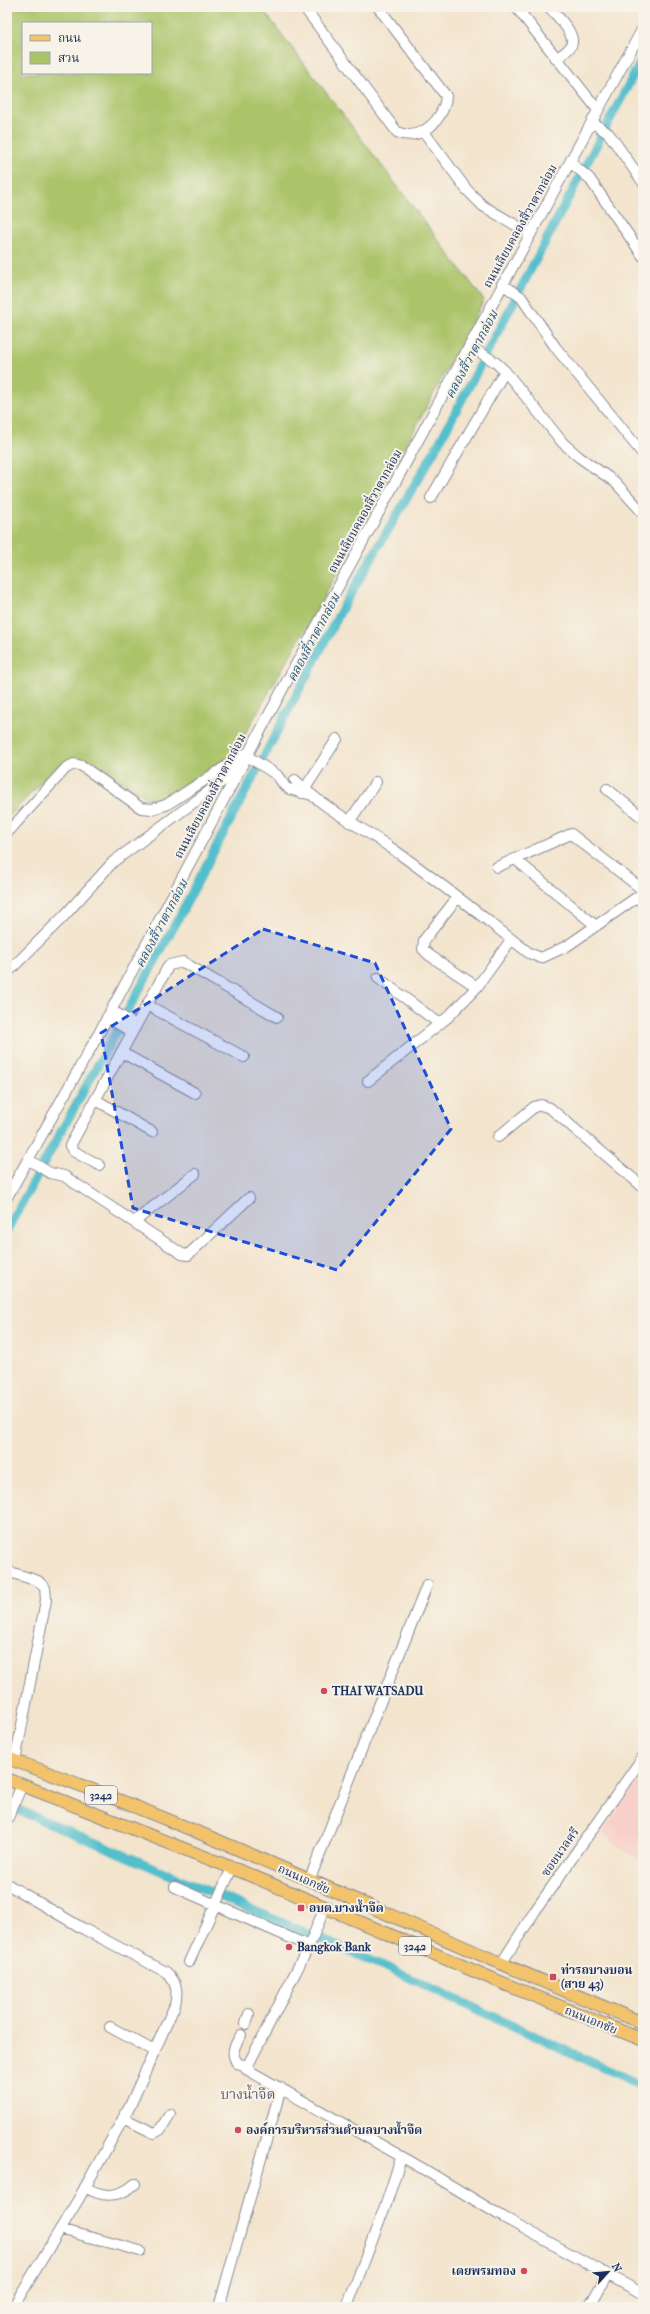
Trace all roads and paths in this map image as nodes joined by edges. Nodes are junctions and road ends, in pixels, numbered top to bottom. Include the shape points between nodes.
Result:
1 (304, 7) edge
2 (378, 7) edge
3 (516, 7) edge
4 (549, 7) edge
5 (641, 35) edge
6 (556, 59) junction
7 (598, 110) junction
8 (596, 124) junction
9 (424, 132) junction
10 (574, 164) junction
11 (643, 182) edge
12 (531, 234) junction
13 (643, 256) edge
14 (507, 287) junction
15 (470, 346) junction
16 (505, 371) junction
17 (643, 454) edge
18 (431, 498) dead end
19 (643, 513) edge
20 (336, 739) dead end
21 (248, 754) junction
22 (240, 768) junction
23 (376, 782) dead end
24 (607, 789) dead end
25 (305, 792) junction
26 (643, 818) edge
27 (348, 822) junction
28 (7, 833) edge
29 (515, 859) junction
30 (497, 867) dead end
31 (643, 892) edge
32 (457, 898) junction
33 (596, 926) junction
34 (512, 940) junction
35 (7, 973) edge
36 (378, 978) dead end
37 (477, 987) junction
38 (147, 1005) junction
39 (112, 1015) junction
40 (277, 1016) dead end
41 (440, 1024) junction
42 (130, 1026) junction
43 (121, 1052) junction
44 (244, 1058) dead end
45 (368, 1081) dead end
46 (195, 1092) dead end
47 (96, 1100) junction
48 (152, 1132) dead end
49 (498, 1137) dead end
50 (32, 1162) junction
51 (99, 1166) dead end
52 (195, 1174) dead end
53 (643, 1187) edge
54 (7, 1197) edge
55 (249, 1198) dead end
56 (134, 1222) junction
57 (7, 1570) edge
58 (427, 1585) dead end
59 (643, 1757) edge
60 (11, 1759) edge
61 (7, 1779) edge
62 (20, 1789) junction
63 (7, 1820) edge
64 (196, 1832) junction
65 (188, 1850) junction
66 (232, 1868) junction
67 (309, 1881) junction
68 (7, 1884) edge
69 (175, 1887) dead end
70 (217, 1903) junction
71 (325, 1907) junction
72 (310, 1944) junction
73 (189, 1962) dead end
74 (501, 1964) junction
75 (249, 2014) dead end
76 (643, 2023) edge
77 (246, 2024) dead end
78 (110, 2027) dead end
79 (241, 2035) dead end
80 (643, 2040) edge
81 (154, 2051) junction
82 (247, 2066) junction
83 (281, 2088) junction
84 (170, 2114) dead end
85 (123, 2118) junction
86 (401, 2158) junction
87 (135, 2184) dead end
88 (85, 2187) junction
89 (60, 2229) junction
90 (140, 2250) dead end
91 (607, 2275) junction
92 (643, 2294) edge
93 (13, 2307) edge
94 (219, 2307) edge
95 (347, 2307) edge
96 (589, 2307) edge

1 - 9 street via 398,132 411,136
2 - 9 street via 446,96 434,122
3 - 6 street
4 - 6 street via 572,39 570,46
5 - 7 street, ถนนเลียบคลองสี่วาตากล่อม
6 - 7 street
7 - 8 street, ถนนเลียบคลองสี่วาตากล่อม
8 - 10 street, ถนนเลียบคลองสี่วาตากล่อม
8 - 11 street via 609,134
9 - 12 street via 483,206
10 - 12 street, ถนนเลียบคลองสี่วาตากล่อม
10 - 13 street via 589,178
12 - 14 street, ถนนเลียบคลองสี่วาตากล่อม
14 - 15 street, ถนนเลียบคลองสี่วาตากล่อม
14 - 17 street via 521,297 556,348
15 - 16 street
15 - 21 street, ถนนเลียบคลองสี่วาตากล่อม
16 - 18 street
16 - 19 street via 563,443 578,457 615,482
20 - 25 street
21 - 22 street, ถนนเลียบคลองสี่วาตากล่อม
21 - 25 street
21 - 28 street via 166,805 152,809 141,808 82,766 74,764 66,768
22 - 35 street via 113,862
22 - 39 street, ถนนเลียบคลองสี่วาตากล่อม
23 - 27 street
24 - 26 street
25 - 27 street
27 - 32 street via 393,849
29 - 30 street
29 - 31 street via 571,834
29 - 33 street
31 - 33 street
32 - 34 street
32 - 37 street via 424,940 423,949
33 - 34 street via 567,946 541,958 528,953
34 - 37 street
36 - 41 street
37 - 41 street
38 - 40 street via 169,965 183,962
38 - 42 street
38 - 44 street
39 - 42 street
39 - 50 street, ถนนเลียบคลองสี่วาตากล่อม
41 - 45 street
42 - 43 street
43 - 46 street
43 - 47 street
47 - 48 street
47 - 51 street via 70,1146 73,1151
49 - 53 street via 534,1107 541,1105 550,1108
50 - 54 street, ถนนเลียบคลองสี่วาตากล่อม
50 - 56 street via 50,1173 64,1176
52 - 56 street
55 - 56 street via 188,1255 182,1254
57 - 60 street via 38,1581 45,1588 46,1600
58 - 67 street
59 - 74 street, ซอยนวลศรี
60 - 64 main road, ถนนเอกชัย / 3242
61 - 62 main road, ถนนเอกชัย / 3242
62 - 63 street
62 - 65 main road, ถนนเอกชัย / 3242
64 - 65 main road
64 - 67 main road, ถนนเอกชัย / 3242
65 - 66 main road, ถนนเอกชัย / 3242
66 - 70 street
66 - 71 main road, ถนนเอกชัย / 3242
67 - 74 main road, ถนนเอกชัย / 3242
68 - 81 street via 172,1977 177,1996
69 - 70 street
70 - 72 street
70 - 73 street
71 - 72 street
71 - 80 main road, ถนนเอกชัย / 3242 via 506,1985
72 - 82 street
74 - 76 main road, ถนนเอกชัย / 3242
75 - 77 street
78 - 81 street
79 - 82 street via 234,2048 233,2057 237,2063
81 - 85 street
82 - 83 street via 246,2069
83 - 86 street
83 - 94 street
84 - 85 street via 160,2130 154,2133
85 - 88 street
86 - 91 street
86 - 95 street via 388,2201
87 - 88 street via 126,2192 107,2196
88 - 89 street
89 - 90 street
89 - 93 street
91 - 92 street
91 - 96 street

